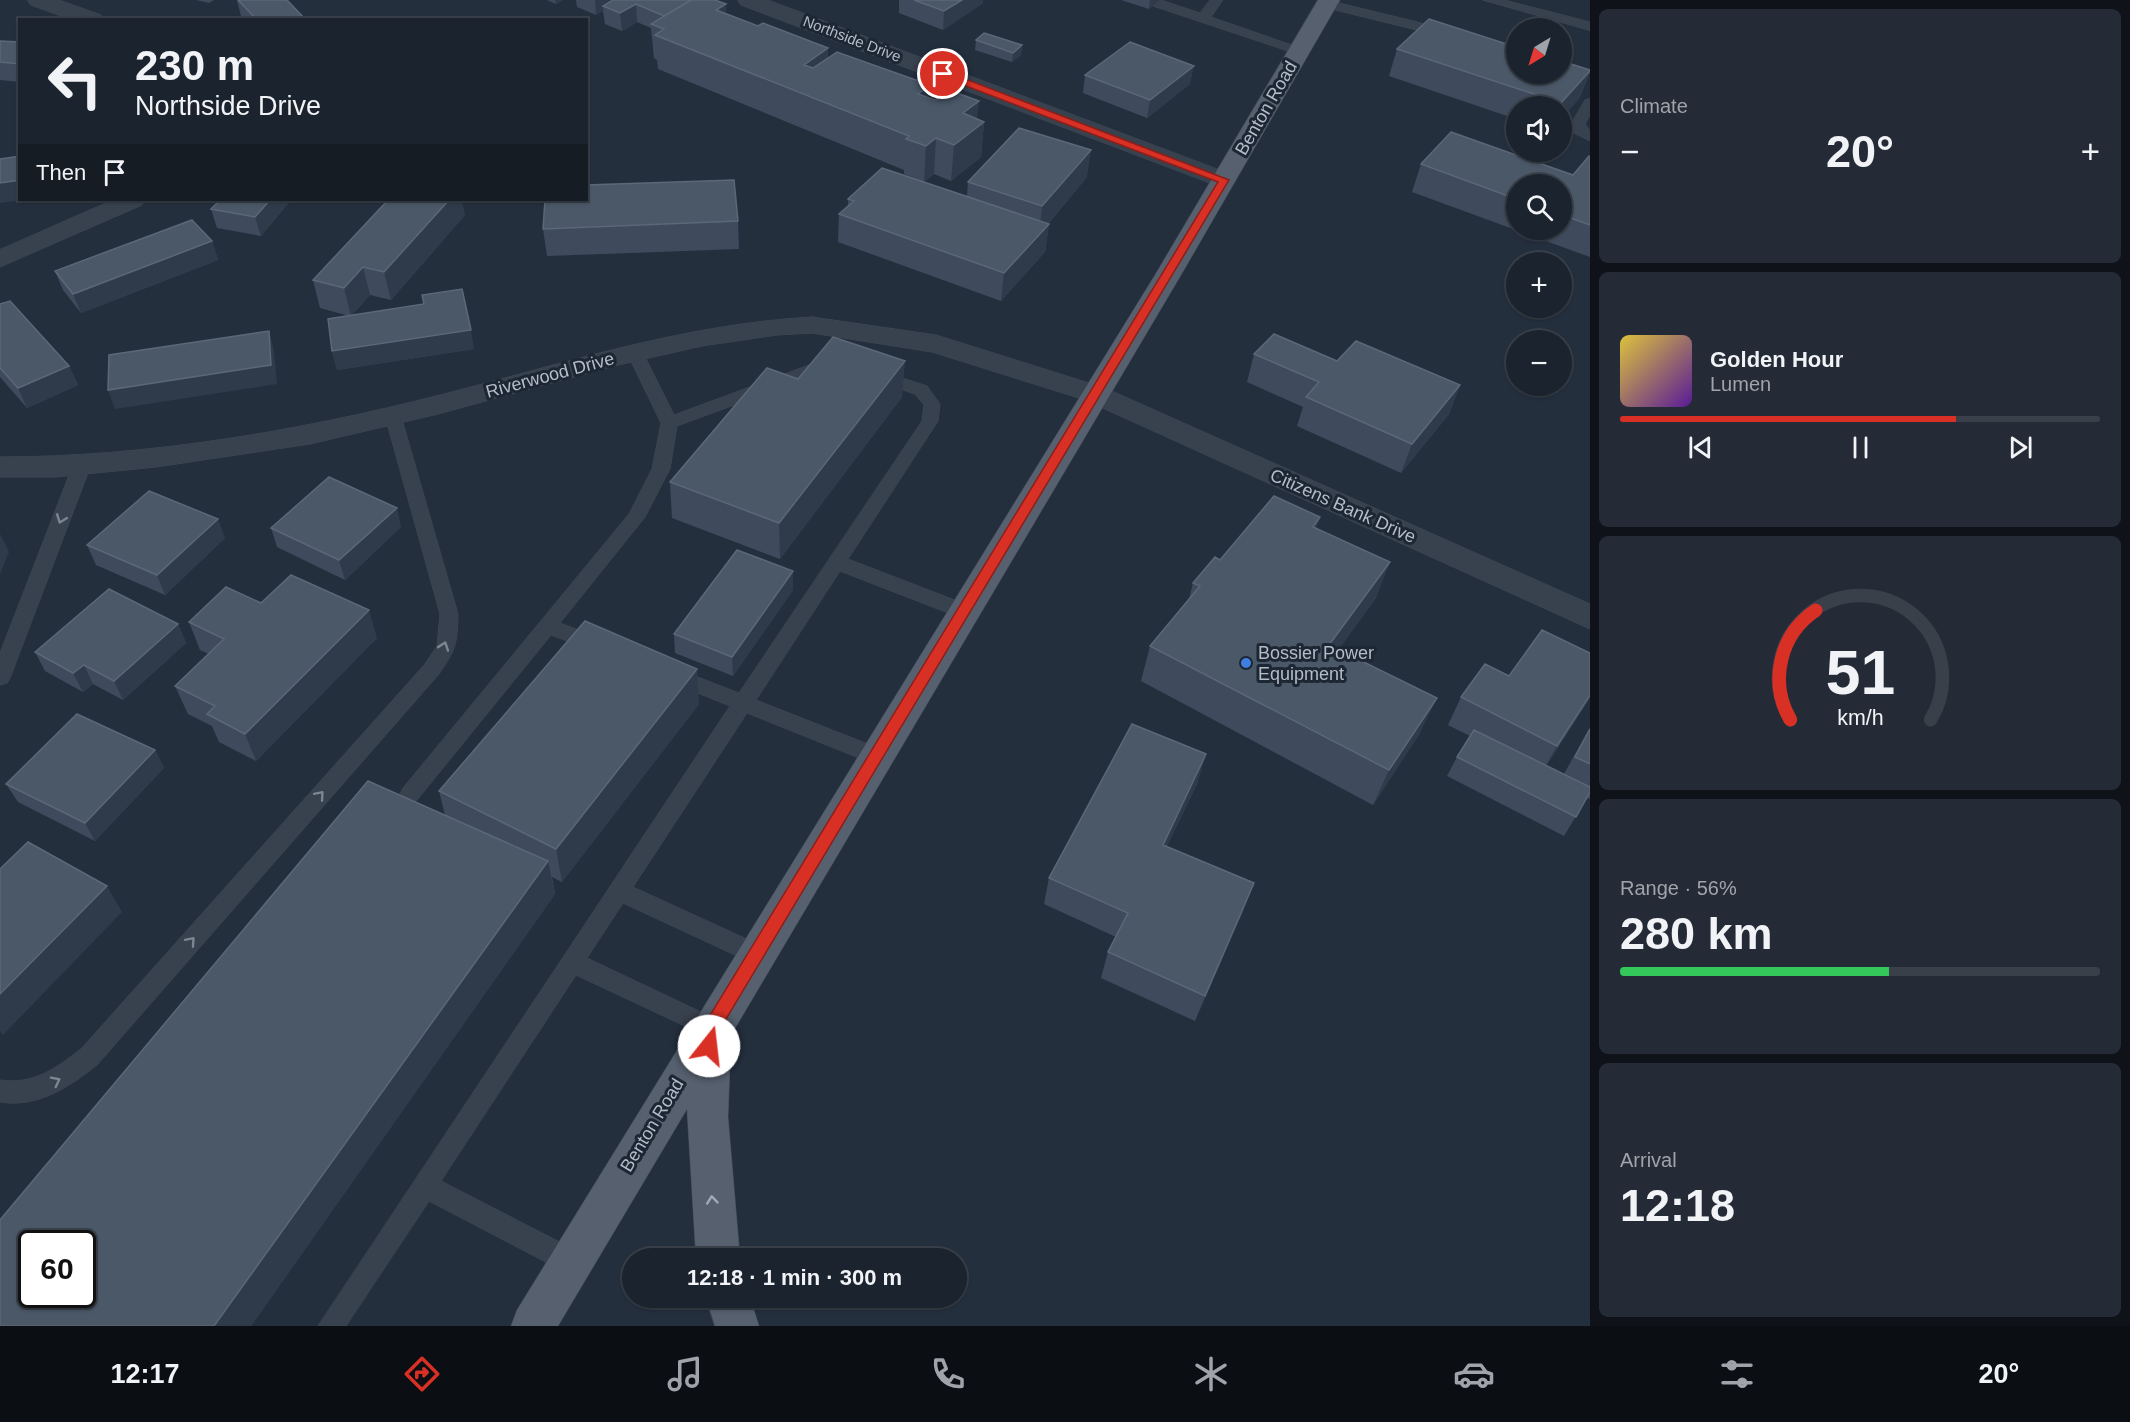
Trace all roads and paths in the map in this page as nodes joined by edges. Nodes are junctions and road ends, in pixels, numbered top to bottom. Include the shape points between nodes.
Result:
1 (39, 0) edge
2 (749, 0) edge
3 (1217, 0) edge
4 (1490, 0) edge
5 (1328, 2) edge
6 (1157, 3) dead end
7 (88, 18) edge
8 (1203, 18) junction
9 (1590, 26) edge
10 (1463, 38) edge
11 (1299, 50) junction
12 (1590, 103) edge
13 (1590, 137) edge
14 (1224, 180) junction
15 (131, 201) edge
16 (0, 259) edge
17 (839, 349) junction
18 (636, 353) junction
19 (867, 372) edge
20 (1095, 394) junction
21 (393, 416) junction
22 (669, 423) junction
23 (82, 465) junction
24 (0, 467) edge
25 (836, 562) junction
26 (963, 611) junction
27 (1590, 617) edge
28 (547, 626) junction
29 (613, 651) edge
30 (656, 669) edge
31 (0, 678) edge
32 (743, 703) junction
33 (876, 756) junction
34 (410, 794) dead end
35 (619, 891) junction
36 (756, 954) junction
37 (572, 962) junction
38 (712, 1028) junction
39 (0, 1091) edge
40 (424, 1185) junction
41 (717, 1248) edge
42 (570, 1262) junction
43 (731, 1308) edge
44 (331, 1326) edge
45 (533, 1326) edge
46 (737, 1326) edge

1 - 7 street
2 - 14 street, Northside Drive
3 - 8 lane
4 - 9 lane
5 - 10 lane
5 - 11 main road, Benton Road
6 - 8 lane
8 - 11 lane
11 - 14 main road, Benton Road
12 - 13 lane via 1578,124 1579,130
14 - 20 main road, Benton Road
15 - 16 street
17 - 18 street, Riverwood Drive via 812,326 702,338
17 - 20 street, Riverwood Drive via 936,344
17 - 22 lane
18 - 21 street, Riverwood Drive
18 - 22 lane
19 - 25 lane via 921,390 932,404 930,421
20 - 26 main road, Benton Road
20 - 27 street, Citizens Bank Drive
21 - 23 street, Riverwood Drive via 204,451
39 -> 21 lane via 34,1090 59,1081 89,1057 432,669 447,647 449,614
22 - 28 lane via 661,469 636,517
23 - 24 street, Riverwood Drive
23 -> 31 lane
25 - 26 lane
25 - 32 lane
26 - 33 main road, Benton Road
28 - 29 lane
28 - 34 lane
30 - 32 lane
32 - 33 lane
32 - 35 lane
33 - 36 main road, Benton Road
35 - 36 lane
35 - 37 lane
36 - 38 main road, Benton Road
37 - 38 lane
37 - 40 lane
41 -> 38 main road via 707,1064
38 - 42 main road, Benton Road
40 - 42 lane
40 - 44 lane
42 - 45 main road, Benton Road
43 - 46 main road

